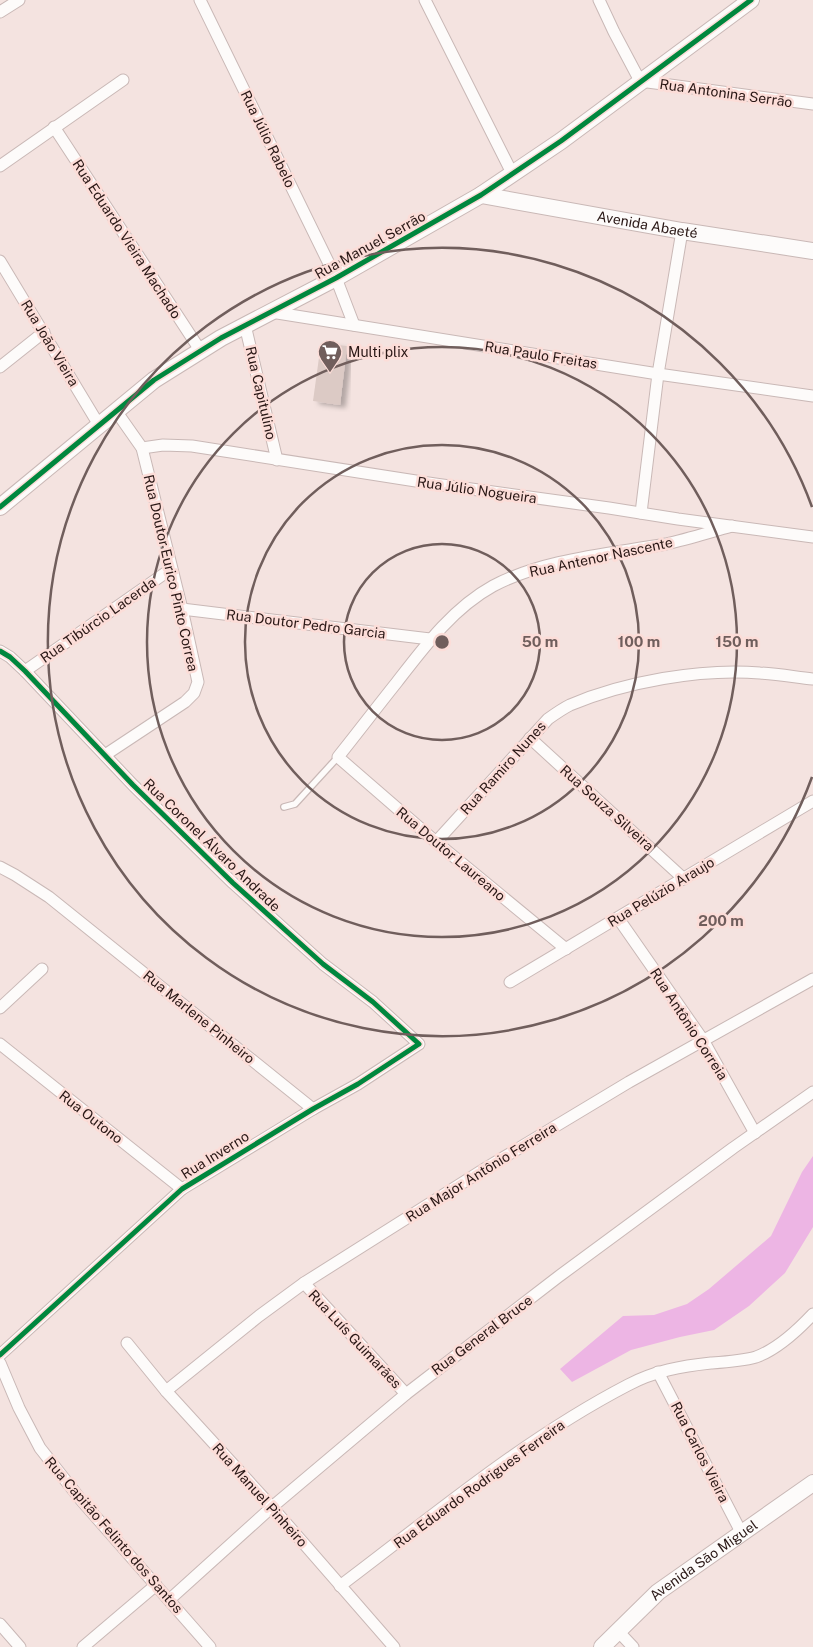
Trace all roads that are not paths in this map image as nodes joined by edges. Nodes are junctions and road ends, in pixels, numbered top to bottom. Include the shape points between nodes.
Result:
1 (19, 0) edge
2 (200, 0) edge
3 (425, 0) edge
4 (599, 0) edge
5 (751, 0) edge
6 (0, 12) edge
7 (122, 80) dead end
8 (640, 82) junction
9 (813, 104) edge
10 (54, 127) junction
11 (0, 166) edge
12 (513, 175) junction
13 (482, 195) junction
14 (682, 231) junction
15 (813, 252) edge
16 (0, 261) edge
17 (336, 278) junction
18 (269, 312) junction
19 (245, 325) junction
20 (354, 325) junction
21 (44, 332) junction
22 (200, 350) junction
23 (0, 367) edge
24 (658, 374) junction
25 (813, 396) edge
26 (116, 411) junction
27 (100, 426) junction
28 (142, 448) junction
29 (277, 460) junction
30 (0, 506) edge
31 (641, 513) junction
32 (732, 526) junction
33 (813, 537) edge
34 (171, 568) junction
35 (182, 609) junction
36 (430, 639) junction
37 (0, 651) edge
38 (25, 671) junction
39 (813, 679) edge
40 (530, 738) junction
41 (104, 755) junction
42 (338, 757) junction
43 (813, 801) edge
44 (284, 807) dead end
45 (436, 842) junction
46 (0, 867) edge
47 (684, 878) junction
48 (618, 918) junction
49 (566, 949) junction
50 (42, 969) dead end
51 (813, 979) edge
52 (510, 982) dead end
53 (0, 1008) edge
54 (703, 1040) junction
55 (0, 1044) edge
56 (420, 1044) joint
57 (813, 1092) edge
58 (313, 1109) junction
59 (755, 1133) junction
60 (182, 1189) junction
61 (304, 1283) junction
62 (813, 1314) edge
63 (127, 1343) dead end
64 (0, 1354) edge
65 (0, 1362) edge
66 (658, 1372) junction
67 (166, 1391) junction
68 (406, 1394) junction
69 (813, 1483) edge
70 (272, 1507) junction
71 (741, 1532) junction
72 (156, 1585) junction
73 (340, 1586) junction
74 (169, 1600) junction
75 (0, 1624) edge
76 (617, 1630) junction
77 (20, 1647) edge
78 (83, 1647) edge
79 (210, 1647) edge
80 (394, 1647) edge
81 (602, 1647) edge
82 (633, 1647) edge

1 - 6 street
2 - 17 street, Rua Júlio Rabelo
3 - 12 street
4 - 8 street
5 - 8 street, Rua Manuel Serrão
7 - 10 street
8 - 9 street, Rua Antonina Serrão
8 - 12 street, Rua Manuel Serrão
10 - 11 street
10 - 22 street, Rua Eduardo Vieira Machado
12 - 13 street, Rua Manuel Serrão
13 - 14 street, Avenida Abaeté
13 - 17 street, Rua Manuel Serrão
14 - 15 street, Avenida Abaeté
14 - 24 street
16 - 21 street, Rua João Vieira
17 - 18 street, Rua Manuel Serrão
17 - 20 street, Rua Júlio Rabelo
18 - 19 street, Rua Manuel Serrão
18 - 20 street, Rua Paulo Freitas
19 - 22 street, Rua Manuel Serrão
19 - 29 street, Rua Capitulino
20 - 24 street, Rua Paulo Freitas
21 - 23 street
21 - 27 street, Rua João Vieira
22 - 26 street, Rua Manuel Serrão via 154,380
24 - 25 street, Rua Paulo Freitas
24 - 31 street
26 - 27 street, Rua Manuel Serrão
26 - 28 street, Rua Doutor Eurico Pinto Correa
27 - 30 street, Rua Manuel Serrão
28 - 29 street, Rua Júlio Nogueira via 192,446
28 - 34 street, Rua Doutor Eurico Pinto Correa
29 - 31 street, Rua Júlio Nogueira
31 - 32 street, Rua Júlio Nogueira
32 - 33 street, Rua Júlio Nogueira
32 - 36 street, Rua Antenor Nascente via 668,543 547,566 514,577 476,597
34 - 35 street, Rua Doutor Eurico Pinto Correa
34 - 38 street, Rua Tibúrcio Lacerda
35 - 36 street, Rua Doutor Pedro Garcia
35 - 41 street, Rua Doutor Eurico Pinto Correa via 198,682 194,693
36 - 42 street, Rua Antenor Nascente
37 - 38 street, Rua Coronel Álvaro Andrade
38 - 41 street, Rua Coronel Álvaro Andrade
39 - 40 street, Rua Ramiro Nunes via 724,673 649,682 597,694 568,706 548,719
40 - 45 street, Rua Ramiro Nunes
40 - 47 street, Rua Souza Silveira
41 - 56 street, Rua Coronel Álvaro Andrade via 233,883 323,964
42 - 44 lane via 295,804
42 - 45 street, Rua Doutor Laureano
43 - 47 street, Rua Pelúzio Araujo
45 - 49 street, Rua Doutor Laureano
46 - 58 street, Rua Marlene Pinheiro via 49,897
47 - 48 street, Rua Pelúzio Araujo
48 - 49 street, Rua Pelúzio Araujo
48 - 54 street, Rua Antônio Correia
49 - 52 street, Rua Pelúzio Araujo
50 - 53 street
51 - 54 street, Rua Major Antônio Ferreira
54 - 59 street, Rua Antônio Correia
54 - 61 street, Rua Major Antônio Ferreira via 503,1158
55 - 60 street, Rua Outono
56 - 58 street, Rua Inverno
57 - 59 street, Rua General Bruce
58 - 60 street, Rua Inverno
59 - 68 street, Rua General Bruce via 566,1271
60 - 64 street, Rua Inverno
61 - 67 street, Rua Major Antônio Ferreira
61 - 68 street, Rua Luís Guimarães
62 - 66 street, Rua Eduardo Rodrigues Ferreira via 773,1349 755,1357
63 - 67 street, Rua Manuel Pinheiro
65 - 72 street, Rua Capitão Felinto dos Santos via 18,1408 40,1448 80,1500
66 - 71 street, Rua Carlos Vieira
66 - 73 street, Rua Eduardo Rodrigues Ferreira via 602,1398 541,1435
67 - 70 street, Rua Manuel Pinheiro
68 - 70 street, Rua General Bruce
69 - 71 street, Avenida São Miguel
70 - 73 street, Rua Manuel Pinheiro
70 - 74 street, Rua General Bruce
71 - 76 street, Avenida São Miguel via 658,1592
72 - 74 street, Rua Capitão Felinto dos Santos
72 - 78 street
73 - 80 street, Rua Manuel Pinheiro
74 - 79 street, Rua Capitão Felinto dos Santos
75 - 77 street
76 - 81 street, Avenida São Miguel
76 - 82 street

